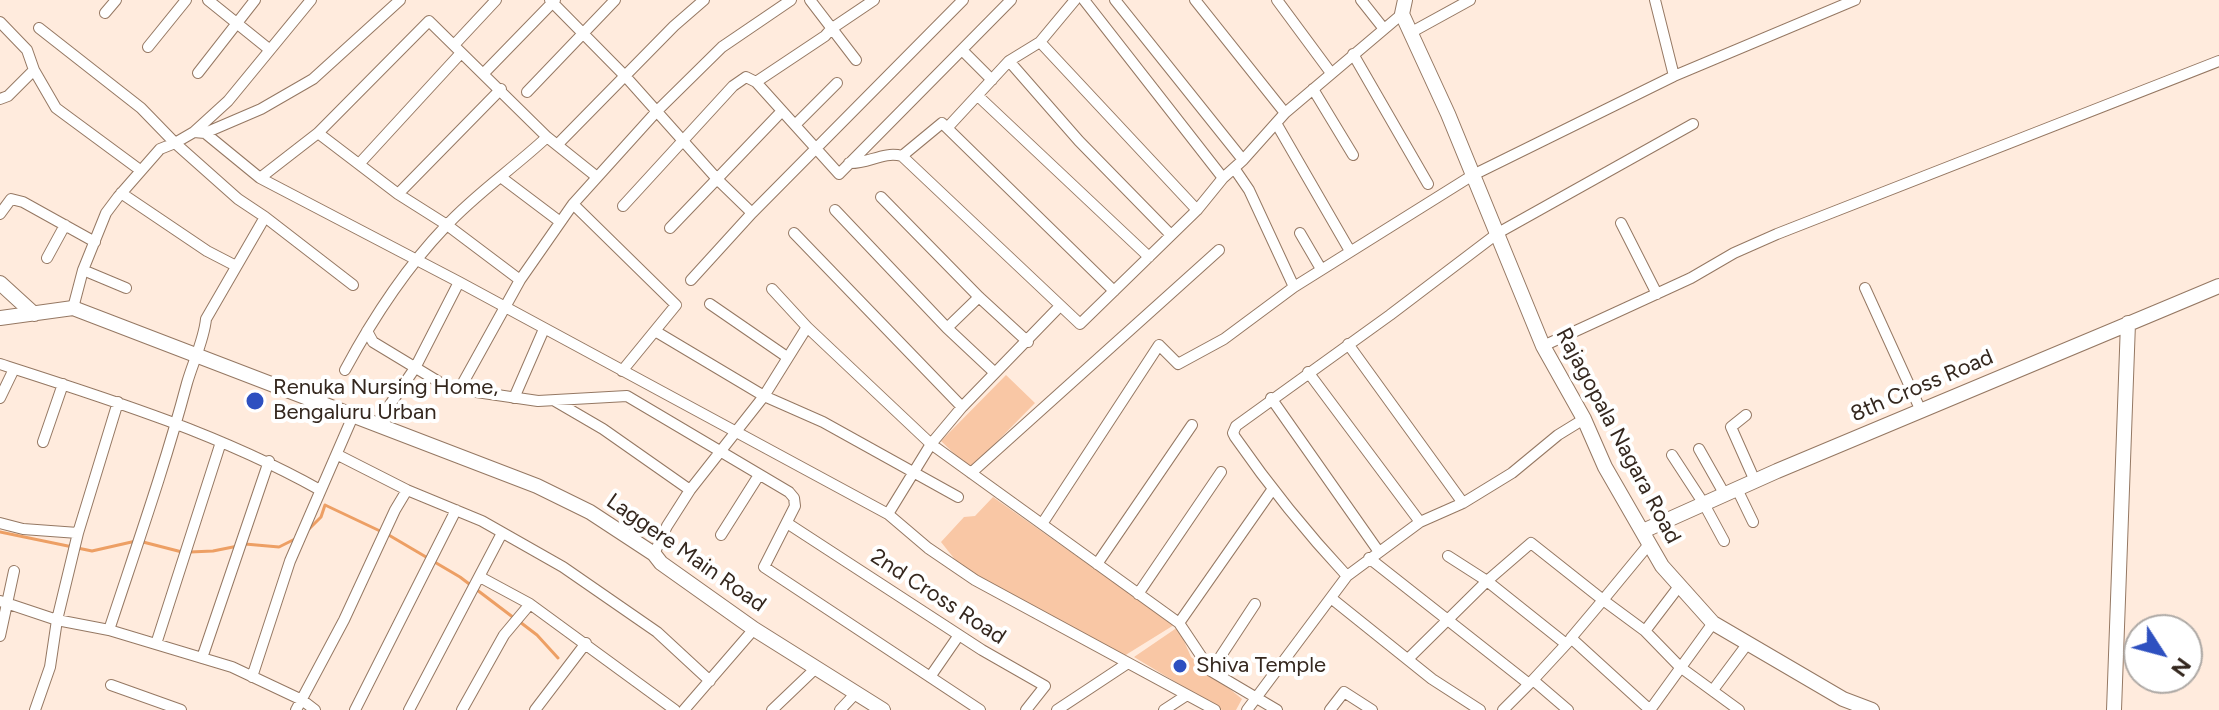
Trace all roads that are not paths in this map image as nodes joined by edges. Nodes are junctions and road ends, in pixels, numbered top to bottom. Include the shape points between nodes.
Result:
1 (186, 0) edge
2 (208, 0) edge
3 (255, 0) edge
4 (311, 0) edge
5 (400, 0) edge
6 (496, 0) edge
7 (615, 0) edge
8 (704, 0) edge
9 (791, 0) edge
10 (810, 0) edge
11 (874, 0) edge
12 (963, 0) edge
13 (1011, 0) edge
14 (1075, 0) edge
15 (1084, 0) edge
16 (1115, 0) edge
17 (1195, 0) edge
18 (1277, 0) edge
19 (1361, 0) edge
20 (1470, 0) edge
21 (1655, 0) edge
22 (1855, 0) edge
23 (552, 1) edge
24 (1403, 7) edge
25 (0, 22) edge
26 (237, 24) junction
27 (39, 28) dead end
28 (831, 29) junction
29 (1384, 29) junction
30 (582, 33) junction
31 (1410, 33) junction
32 (1040, 42) junction
33 (148, 47) dead end
34 (457, 49) junction
35 (270, 50) junction
36 (962, 50) junction
37 (1353, 54) junction
38 (856, 60) dead end
39 (1009, 61) junction
40 (2219, 61) edge
41 (34, 70) junction
42 (198, 73) dead end
43 (484, 73) junction
44 (1331, 73) junction
45 (1674, 76) junction
46 (626, 77) junction
47 (992, 80) junction
48 (756, 82) junction
49 (837, 83) dead end
50 (501, 89) junction
51 (1313, 89) junction
52 (527, 92) dead end
53 (978, 96) junction
54 (0, 99) edge
55 (657, 111) junction
56 (782, 111) junction
57 (1285, 113) junction
58 (1276, 123) junction
59 (1693, 124) dead end
60 (795, 125) junction
61 (948, 127) junction
62 (200, 133) junction
63 (318, 133) junction
64 (547, 137) junction
65 (684, 142) junction
66 (175, 143) junction
67 (557, 145) junction
68 (815, 148) junction
69 (1353, 155) dead end
70 (902, 156) junction
71 (849, 163) junction
72 (359, 164) junction
73 (1239, 164) junction
74 (140, 170) junction
75 (1473, 175) junction
76 (597, 177) junction
77 (260, 178) junction
78 (502, 178) junction
79 (1223, 178) junction
80 (718, 180) junction
81 (1428, 184) dead end
82 (121, 193) junction
83 (398, 194) junction
84 (881, 197) dead end
85 (573, 204) junction
86 (623, 206) dead end
87 (835, 210) dead end
88 (1197, 210) junction
89 (752, 213) junction
90 (0, 214) edge
91 (265, 217) junction
92 (559, 221) junction
93 (1621, 223) dead end
94 (65, 225) junction
95 (447, 225) junction
96 (670, 228) dead end
97 (794, 233) dead end
98 (1300, 233) dead end
99 (1498, 233) junction
100 (1170, 234) junction
101 (95, 242) junction
102 (1219, 250) dead end
103 (1350, 251) junction
104 (1149, 257) junction
105 (47, 258) dead end
106 (416, 260) junction
107 (236, 266) junction
108 (1321, 269) junction
109 (83, 270) junction
110 (520, 280) junction
111 (691, 280) dead end
112 (459, 282) junction
113 (0, 283) edge
114 (353, 285) dead end
115 (2219, 286) edge
116 (1294, 287) junction
117 (126, 288) dead end
118 (1865, 288) dead end
119 (772, 289) dead end
120 (1114, 291) junction
121 (1657, 294) junction
122 (979, 297) junction
123 (710, 304) dead end
124 (1060, 306) junction
125 (505, 307) junction
126 (73, 308) junction
127 (34, 314) junction
128 (0, 318) edge
129 (2128, 323) junction
130 (807, 327) junction
131 (947, 328) junction
132 (544, 329) junction
133 (367, 331) junction
134 (655, 331) junction
135 (1028, 342) junction
136 (1348, 344) junction
137 (1543, 346) junction
138 (194, 356) junction
139 (787, 357) junction
140 (0, 364) edge
141 (415, 368) junction
142 (14, 369) junction
143 (345, 370) dead end
144 (622, 371) junction
145 (1308, 372) junction
146 (995, 373) junction
147 (63, 384) junction
148 (459, 390) junction
149 (764, 396) junction
150 (0, 398) edge
151 (514, 398) junction
152 (1271, 398) junction
153 (554, 401) junction
154 (118, 402) junction
155 (962, 407) junction
156 (1921, 411) junction
157 (1746, 415) dead end
158 (353, 416) junction
159 (1584, 419) junction
160 (176, 424) junction
161 (376, 425) junction
162 (1192, 425) dead end
163 (734, 431) junction
164 (43, 442) dead end
165 (221, 442) junction
166 (931, 444) junction
167 (1699, 449) dead end
168 (719, 451) junction
169 (338, 455) junction
170 (1672, 455) dead end
171 (269, 461) junction
172 (914, 471) junction
173 (1221, 472) dead end
174 (971, 473) junction
175 (759, 475) junction
176 (1755, 481) junction
177 (320, 490) junction
178 (407, 490) junction
179 (690, 490) junction
180 (1272, 490) junction
181 (1731, 492) junction
182 (958, 497) dead end
183 (1463, 503) junction
184 (1704, 504) junction
185 (456, 510) junction
186 (888, 514) junction
187 (1420, 522) junction
188 (1753, 522) dead end
189 (0, 523) edge
190 (787, 523) junction
191 (1042, 524) junction
192 (502, 533) junction
193 (721, 535) dead end
194 (1646, 537) junction
195 (77, 538) junction
196 (1724, 541) dead end
197 (654, 554) junction
198 (1374, 555) junction
199 (1448, 556) dead end
200 (1097, 564) junction
201 (14, 571) dead end
202 (1347, 576) junction
203 (480, 577) junction
204 (1487, 581) junction
205 (1680, 585) junction
206 (1138, 594) junction
207 (1331, 598) junction
208 (1603, 600) junction
209 (4, 602) edge
210 (530, 604) junction
211 (1255, 604) dead end
212 (1447, 619) junction
213 (57, 620) junction
214 (1179, 623) junction
215 (1713, 623) junction
216 (754, 629) junction
217 (109, 630) junction
218 (1645, 631) junction
219 (959, 635) junction
220 (0, 636) edge
221 (1568, 641) junction
222 (586, 643) junction
223 (1748, 643) junction
224 (156, 644) junction
225 (202, 658) junction
226 (1408, 659) junction
227 (1128, 663) junction
228 (1680, 667) junction
229 (816, 668) junction
230 (1211, 671) junction
231 (252, 677) junction
232 (930, 677) junction
233 (710, 681) junction
234 (1531, 682) junction
235 (111, 685) dead end
236 (1713, 690) junction
237 (856, 693) junction
238 (1187, 695) junction
239 (1258, 699) junction
240 (1838, 704) edge
241 (299, 705) edge
242 (541, 708) edge
243 (35, 710) edge
244 (181, 710) edge
245 (315, 710) edge
246 (355, 710) edge
247 (409, 710) edge
248 (462, 710) edge
249 (675, 710) edge
250 (684, 710) edge
251 (772, 710) edge
252 (840, 710) edge
253 (883, 710) edge
254 (980, 710) edge
255 (1026, 710) edge
256 (1057, 710) edge
257 (1164, 710) edge
258 (1215, 710) edge
259 (1247, 710) edge
260 (1277, 710) edge
261 (1330, 710) edge
262 (1372, 710) edge
263 (1480, 710) edge
264 (1503, 710) edge
265 (1568, 710) edge
266 (1650, 710) edge
267 (1739, 710) edge
268 (1872, 710) edge
269 (2114, 710) edge

1 - 33 street
2 - 26 street
3 - 26 street
4 - 35 street
5 - 62 street via 313,79 261,109
6 - 34 street
7 - 30 street
8 - 46 street
9 - 55 street via 722,47
10 - 28 street
11 - 28 street
12 - 68 street
13 - 36 street
14 - 32 street
15 - 79 street
16 - 73 street
17 - 57 street
18 - 44 street
19 - 29 street
20 - 31 street
21 - 45 street
22 - 45 street
23 - 30 street
23 - 43 street
24 - 29 street
24 - 31 street, Rajagopala Nagara Road
25 - 41 street via 27,50
26 - 35 street
26 - 42 street
27 - 66 street via 141,108
28 - 38 street
28 - 48 street
29 - 37 street
30 - 46 street
30 - 52 street
31 - 75 street, Rajagopala Nagara Road
32 - 39 street
32 - 88 street
34 - 43 street
34 - 63 street via 429,21
34 - 72 street
35 - 62 street
36 - 47 street
36 - 71 street
37 - 44 street
37 - 81 street
39 - 47 street
39 - 100 street
40 - 121 street via 1791,228
41 - 54 street
41 - 74 street via 56,108
43 - 50 street
44 - 51 street
45 - 75 street
46 - 55 street
46 - 67 street
47 - 53 street
48 - 56 street
48 - 65 street via 746,77 733,86
49 - 60 street
50 - 64 street
50 - 83 street
51 - 57 street
51 - 69 street
53 - 61 street
53 - 104 street
55 - 65 street
55 - 76 street
56 - 60 street
56 - 80 street
57 - 58 street
58 - 73 street
58 - 103 street
59 - 99 street
60 - 68 street
61 - 70 street via 936,126
61 - 120 street
62 - 66 street
62 - 77 street
63 - 72 street
63 - 77 street
64 - 67 street
64 - 78 street
65 - 80 street
65 - 86 street
66 - 74 street via 160,149
66 - 91 street
67 - 76 street
68 - 71 street via 839,174
68 - 89 street
70 - 71 street
70 - 124 street
72 - 83 street
73 - 79 street
73 - 116 street
74 - 82 street
75 - 99 street, Rajagopala Nagara Road
75 - 103 street
76 - 85 street
77 - 106 street
78 - 92 street
78 - 95 street
79 - 88 street
80 - 89 street
80 - 96 street
82 - 101 street
82 - 107 street
83 - 95 street
84 - 122 street
85 - 92 street
85 - 134 street via 674,301 675,309
87 - 131 street
88 - 100 street
89 - 111 street
90 - 94 street via 11,199
91 - 107 street
91 - 114 street
92 - 110 street
93 - 121 street
94 - 101 street
94 - 105 street
95 - 106 street
95 - 110 street
97 - 155 street
98 - 108 street
99 - 136 street
99 - 137 street, Rajagopala Nagara Road
100 - 104 street
101 - 109 street
102 - 174 street
103 - 108 street
104 - 120 street
106 - 112 street
106 - 133 street
107 - 138 street via 206,319
108 - 116 street
109 - 117 street
109 - 126 street
110 - 125 street
112 - 125 street
112 - 141 street
113 - 127 street
115 - 129 street, 8th Cross Road
116 - 191 street via 1224,339 1178,364 1159,345
118 - 156 street
119 - 130 street
120 - 124 street via 1080,324
121 - 137 street
122 - 131 street
122 - 135 street
123 - 139 street
124 - 135 street
125 - 132 street
125 - 148 street
126 - 127 street
126 - 138 street, Laggere Main Road
127 - 128 street
129 - 156 street, 8th Cross Road
129 - 269 street
130 - 139 street
130 - 166 street
131 - 146 street
132 - 144 street
132 - 151 street
133 - 141 street via 373,342
133 - 143 street
134 - 144 street
134 - 149 street
135 - 146 street
136 - 145 street
136 - 183 street
137 - 159 street, Rajagopala Nagara Road
138 - 158 street, Laggere Main Road
138 - 160 street
139 - 149 street
140 - 142 street
141 - 148 street
141 - 161 street
142 - 147 street
142 - 150 street
144 - 163 street
145 - 152 street
145 - 187 street
146 - 155 street
147 - 154 street
147 - 164 street
148 - 151 street
149 - 163 street
149 - 172 street
151 - 153 street
152 - 180 street via 1233,433
152 - 198 street
153 - 168 street via 627,396
153 - 179 street
154 - 160 street
154 - 195 street
155 - 166 street
156 - 176 street, 8th Cross Road
157 - 176 street via 1731,427
158 - 161 street, Laggere Main Road
158 - 169 street
159 - 183 street
159 - 194 street, Rajagopala Nagara Road
160 - 165 street
160 - 217 street
161 - 197 street, Laggere Main Road via 537,486 590,512
162 - 200 street
163 - 168 street
163 - 186 street
165 - 171 street
165 - 224 street
166 - 172 street
166 - 174 street
167 - 181 street
168 - 175 street
168 - 179 street
169 - 177 street
169 - 178 street
170 - 184 street
171 - 177 street
171 - 225 street
172 - 182 street
172 - 186 street
173 - 206 street
174 - 191 street
175 - 190 street via 794,498
175 - 193 street
176 - 181 street, 8th Cross Road
177 - 231 street
178 - 185 street
178 - 241 street
179 - 197 street
180 - 202 street
180 - 214 street
181 - 184 street, 8th Cross Road
181 - 188 street
183 - 187 street
184 - 194 street, 8th Cross Road
184 - 196 street
185 - 192 street
185 - 246 street
186 - 227 street via 951,565
187 - 198 street
189 - 195 street
190 - 219 street, 2nd Cross Road
190 - 232 street via 764,567
191 - 200 street
192 - 203 street
192 - 233 street via 563,567 657,632
194 - 205 street, Rajagopala Nagara Road
194 - 208 street
195 - 213 street
197 - 216 street, Laggere Main Road
198 - 202 street
198 - 212 street
199 - 204 street
200 - 206 street
201 - 209 street
202 - 207 street
203 - 210 street
203 - 247 street
204 - 208 street via 1531,543
204 - 212 street
204 - 221 street
205 - 215 street, Rajagopala Nagara Road
205 - 218 street
206 - 214 street
207 - 226 street
207 - 239 street
208 - 218 street
208 - 221 street
209 - 213 street
209 - 220 street
210 - 222 street
210 - 248 street via 504,635
211 - 230 street
212 - 226 street
212 - 234 street
213 - 217 street
213 - 243 street via 50,667
214 - 230 street
215 - 223 street, Rajagopala Nagara Road
215 - 228 street
216 - 229 street, Laggere Main Road
216 - 233 street
217 - 224 street
218 - 228 street
219 - 232 street
219 - 255 street, 2nd Cross Road via 1045,686
221 - 234 street
221 - 266 street
222 - 242 street
222 - 249 street
223 - 236 street
223 - 240 street, Rajagopala Nagara Road
224 - 225 street
225 - 231 street
226 - 263 street
227 - 238 street
227 - 256 street
228 - 236 street
228 - 266 street
229 - 237 street, Laggere Main Road
229 - 251 street
230 - 239 street
231 - 241 street
232 - 254 street
233 - 250 street
234 - 264 street
234 - 265 street
235 - 244 street
236 - 267 street
237 - 252 street
237 - 253 street, Laggere Main Road
238 - 257 street
238 - 258 street
239 - 259 street
239 - 260 street
240 - 268 street, Rajagopala Nagara Road
241 - 245 street
261 - 262 street via 1344,692

